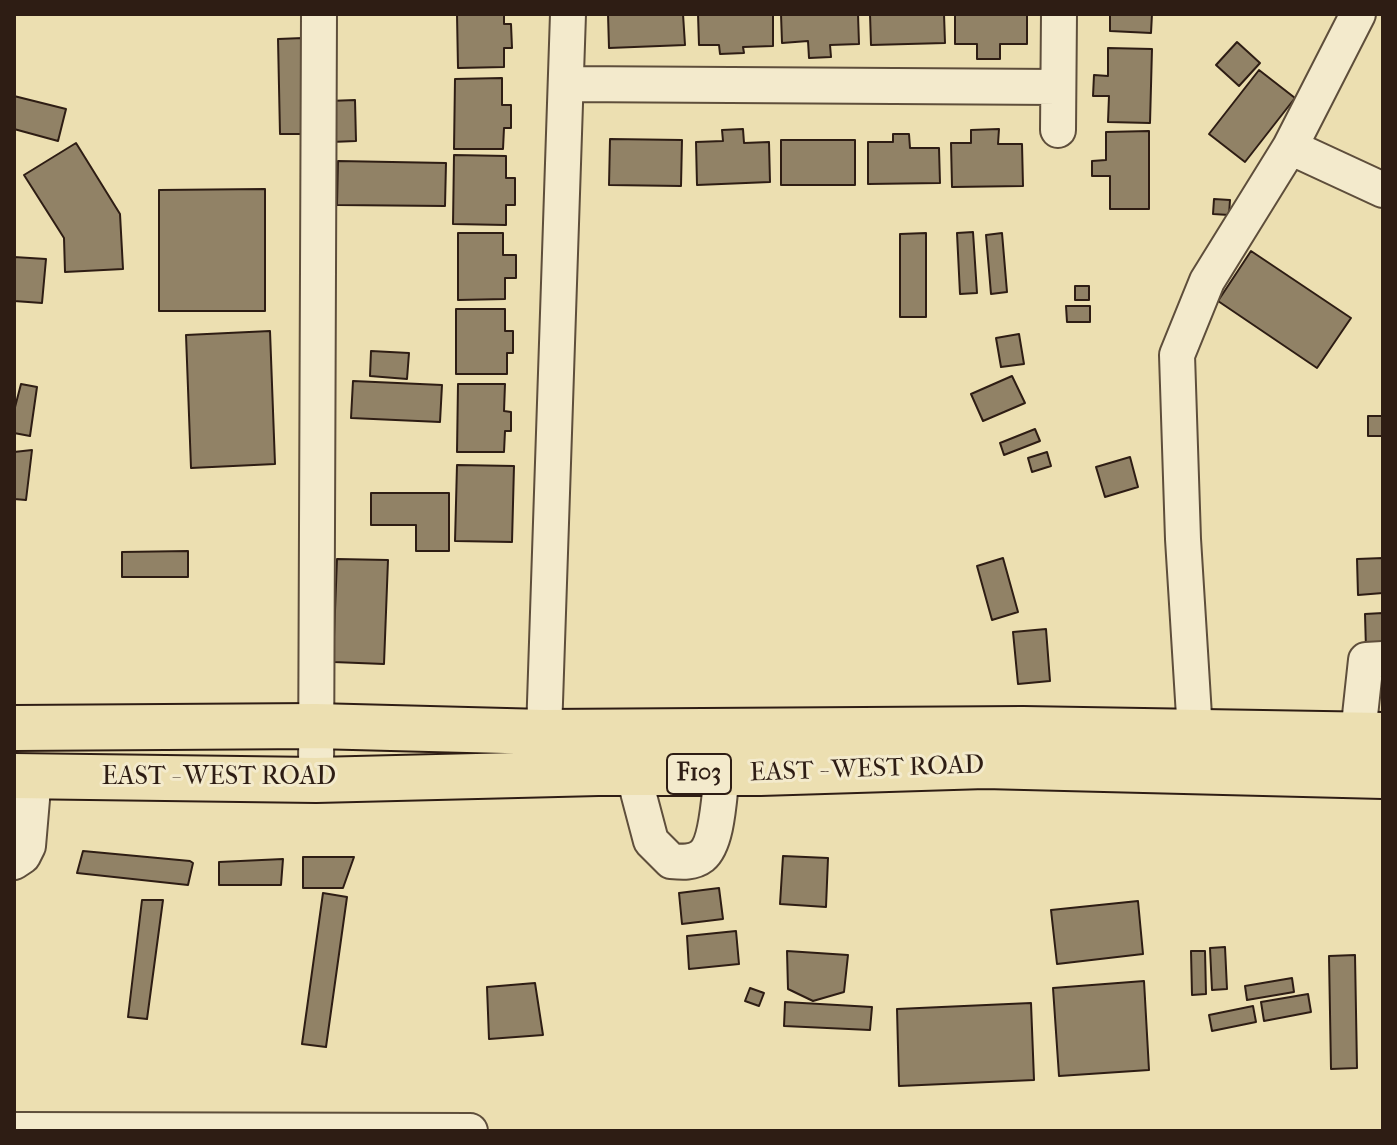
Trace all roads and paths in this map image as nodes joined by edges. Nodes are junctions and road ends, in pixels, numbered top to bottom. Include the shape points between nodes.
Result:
1 (319, 14) edge
2 (568, 14) edge
3 (1059, 14) edge
4 (1358, 14) edge
5 (567, 84) junction
6 (1058, 87) junction
7 (1058, 130) dead end
8 (1290, 147) junction
9 (1383, 190) edge
10 (1383, 659) edge
11 (1372, 690) edge
12 (315, 726) junction
13 (14, 728) edge
14 (544, 732) junction
15 (1195, 732) junction
16 (1370, 734) edge
17 (633, 773) junction
18 (722, 774) junction
19 (24, 776) edge
20 (1383, 776) edge
21 (316, 780) junction
22 (14, 862) edge
23 (14, 1130) edge
24 (470, 1131) edge

1 - 12 street
2 - 5 street
3 - 6 street
4 - 8 street
5 - 6 street
5 - 14 street
6 - 7 street
8 - 9 street
8 - 15 street via 1207,281 1177,355
10 - 11 street via 1366,660
11 - 16 street
12 - 13 main road, EAST - WEST ROAD / F103
12 - 14 main road, EAST - WEST ROAD / F103
12 - 21 street
14 - 15 main road, EAST - WEST ROAD / F103
15 - 16 main road, EAST - WEST ROAD / F103
17 - 18 main road, EAST - WEST ROAD / F103
17 - 18 street via 651,841 671,861 688,862 701,857 712,840
17 - 21 main road, EAST - WEST ROAD / F103
18 - 20 main road, EAST - WEST ROAD / F103 via 985,766
19 - 21 main road, EAST - WEST ROAD / F103
19 - 22 street via 28,846
23 - 24 street

